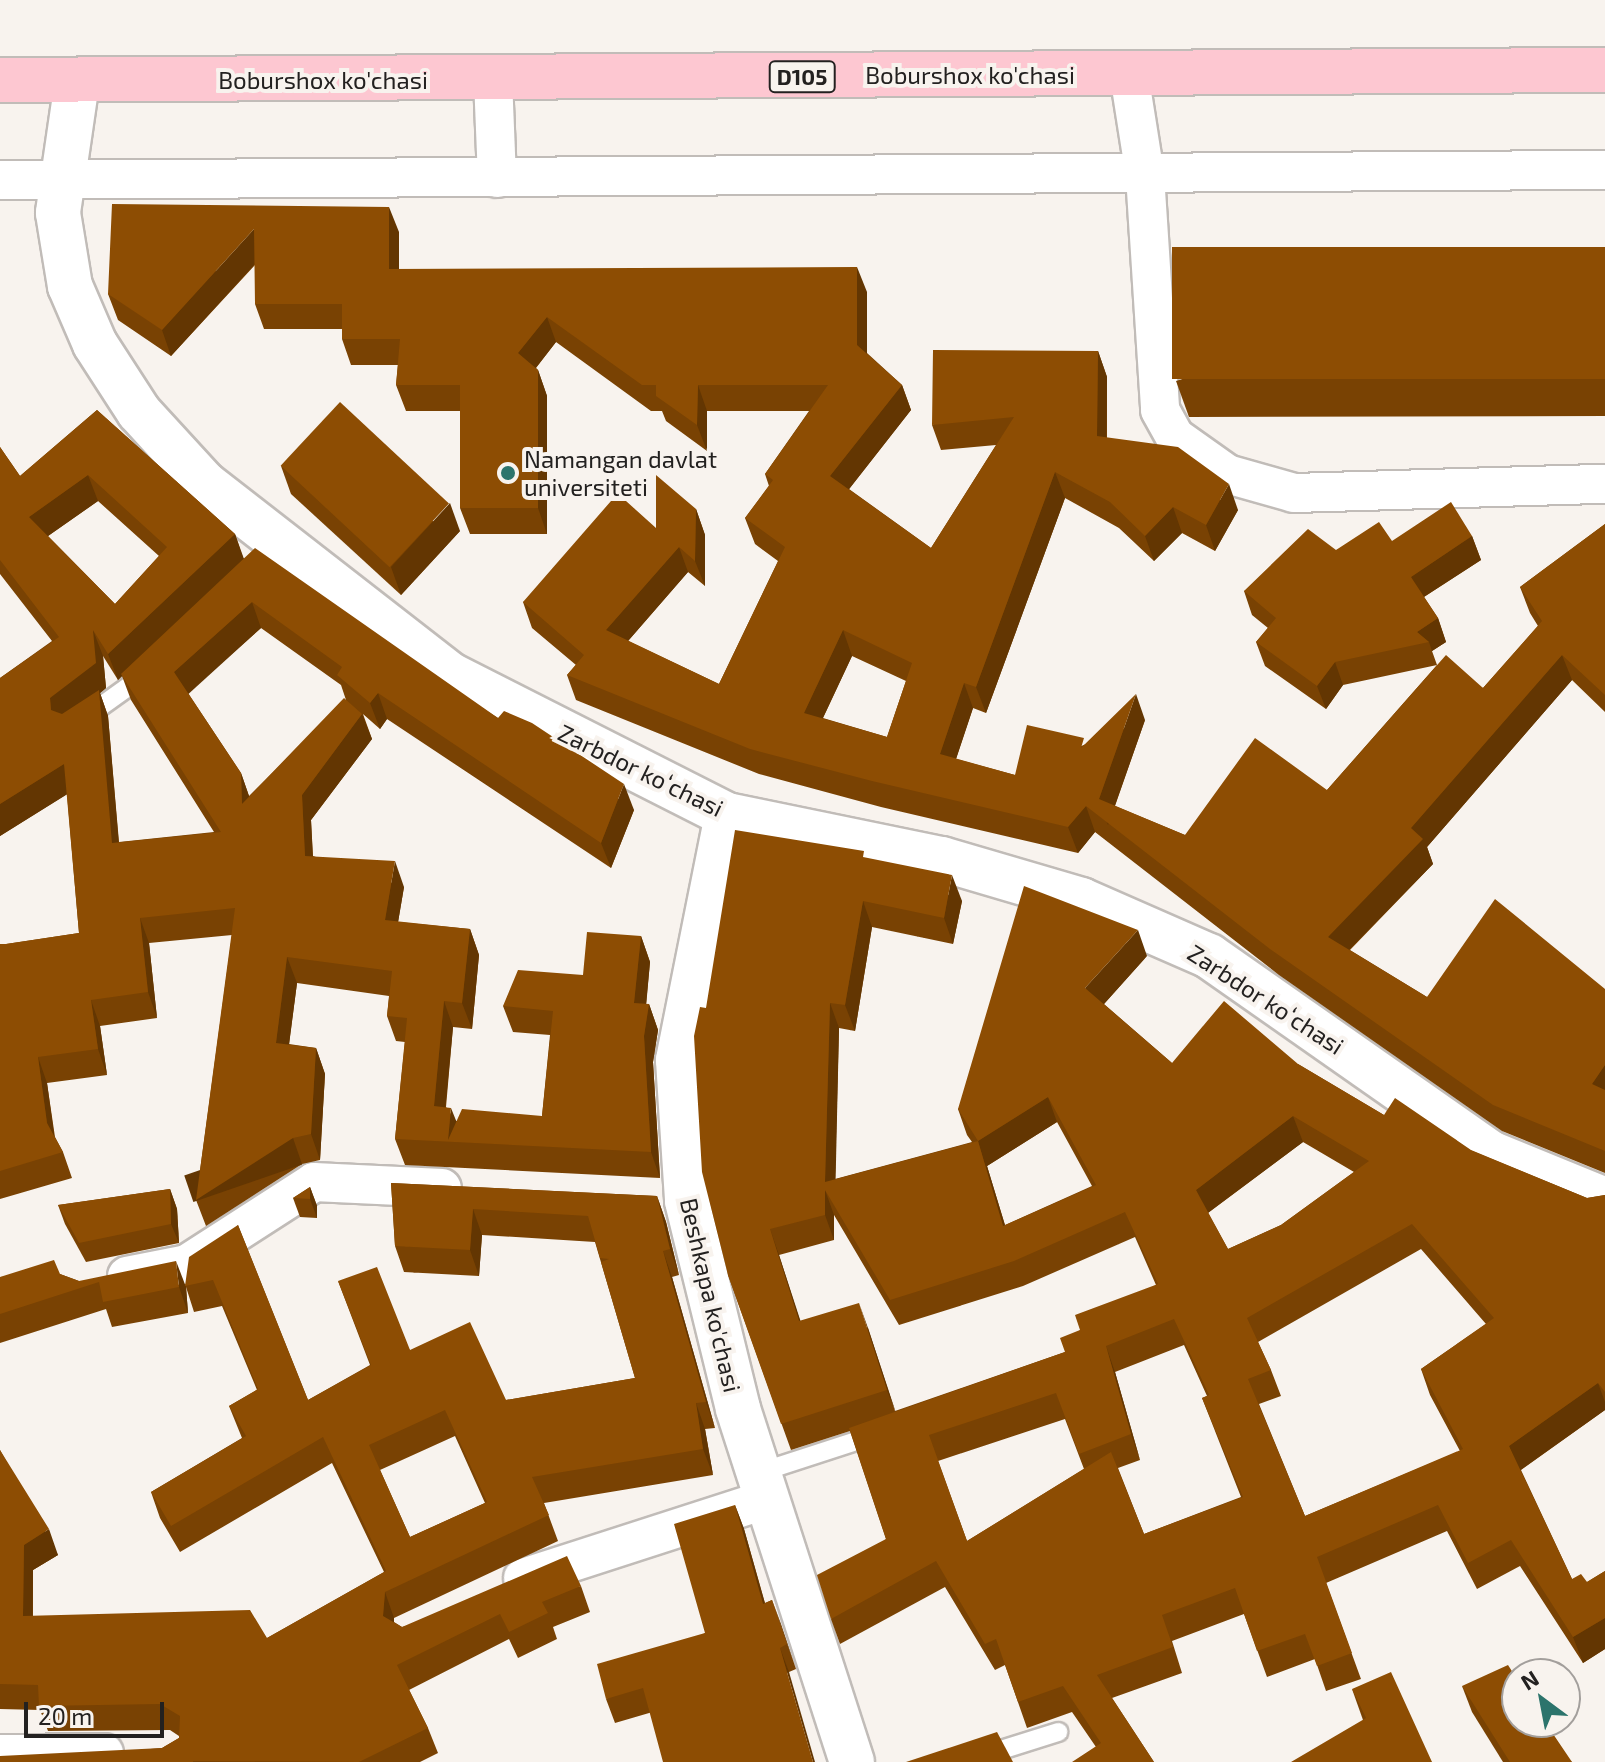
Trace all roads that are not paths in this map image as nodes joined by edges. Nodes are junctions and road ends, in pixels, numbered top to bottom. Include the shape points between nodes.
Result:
1 (1605, 70) edge
2 (1129, 74) junction
3 (493, 79) junction
4 (0, 80) edge
5 (77, 82) junction
6 (1605, 170) edge
7 (1145, 175) junction
8 (497, 178) junction
9 (0, 180) edge
10 (63, 180) junction
11 (1605, 484) edge
12 (161, 661) edge
13 (70, 728) edge
14 (727, 815) junction
15 (485, 1190) edge
16 (1605, 1200) edge
17 (85, 1285) edge
18 (904, 1426) edge
19 (763, 1486) junction
20 (493, 1592) edge
21 (1058, 1732) dead end
22 (139, 1753) edge
23 (0, 1754) edge
24 (852, 1762) edge
25 (963, 1762) edge

1 - 2 main road, Boburshox ko'chasi / D105
2 - 3 main road, Boburshox ko'chasi / D105
2 - 7 street
3 - 5 main road, Boburshox ko'chasi / D105
3 - 8 street
4 - 5 main road, Boburshox ko'chasi / D105
5 - 10 street, Zarbdor koʻchasi
6 - 7 street
7 - 8 street
7 - 11 street via 1160,410 1175,437 1227,474 1294,493
8 - 10 street
9 - 10 street
10 - 14 street, Zarbdor koʻchasi via 58,213 70,286 95,344 139,412 271,549 449,674
12 - 13 lane
14 - 16 street, Zarbdor koʻchasi via 956,863 1081,900 1209,956 1490,1153
14 - 19 street, Beshkapa ko'chasi via 678,1060 671,1200
15 - 17 street via 314,1182 187,1264
18 - 19 lane
19 - 20 street
19 - 24 street, Beshkapa ko'chasi
21 - 25 lane
22 - 23 street

